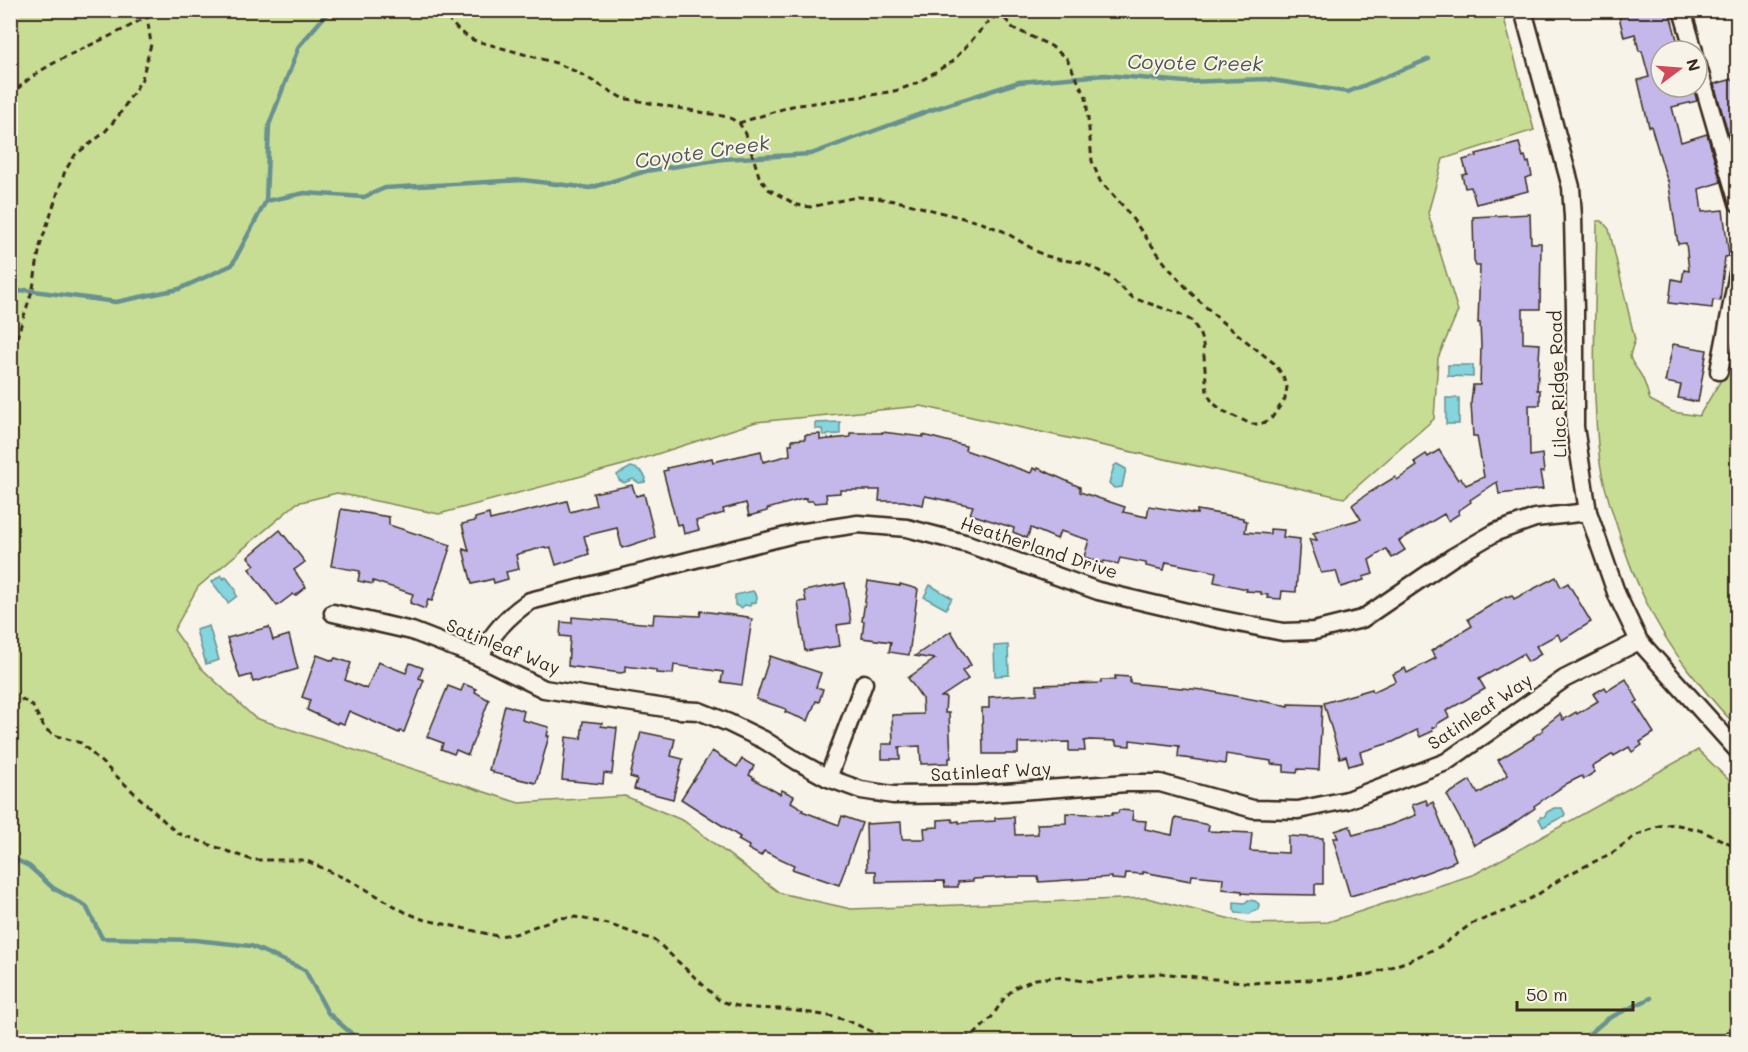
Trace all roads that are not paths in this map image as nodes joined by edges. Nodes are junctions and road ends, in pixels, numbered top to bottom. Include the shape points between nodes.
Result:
1 (1523, 10) edge
2 (1682, 10) edge
3 (1690, 39) edge
4 (1707, 99) edge
5 (1737, 202) edge
6 (1737, 273) edge
7 (1719, 371) dead end
8 (1588, 512) junction
9 (333, 613) dead end
10 (1639, 641) junction
11 (479, 657) junction
12 (864, 683) dead end
13 (1737, 751) edge
14 (828, 778) junction

1 - 8 street, Lilac Ridge Road via 1571,187 1575,427
2 - 3 street
4 - 5 street
6 - 7 street
8 - 10 street, Lilac Ridge Road via 1617,595
8 - 11 street, Heatherland Drive via 1535,518 1496,532 1362,619 1314,631 1283,632 1098,591 969,544 907,528 858,524 798,533 530,601 496,630
9 - 11 street, Satinleaf Way via 412,632
10 - 13 street, Lilac Ridge Road
10 - 14 street, Satinleaf Way via 1564,679 1446,762 1347,800 1298,810 1253,809 1160,783 893,795 861,790
11 - 14 street, Satinleaf Way via 544,689 699,711 764,740
12 - 14 street

